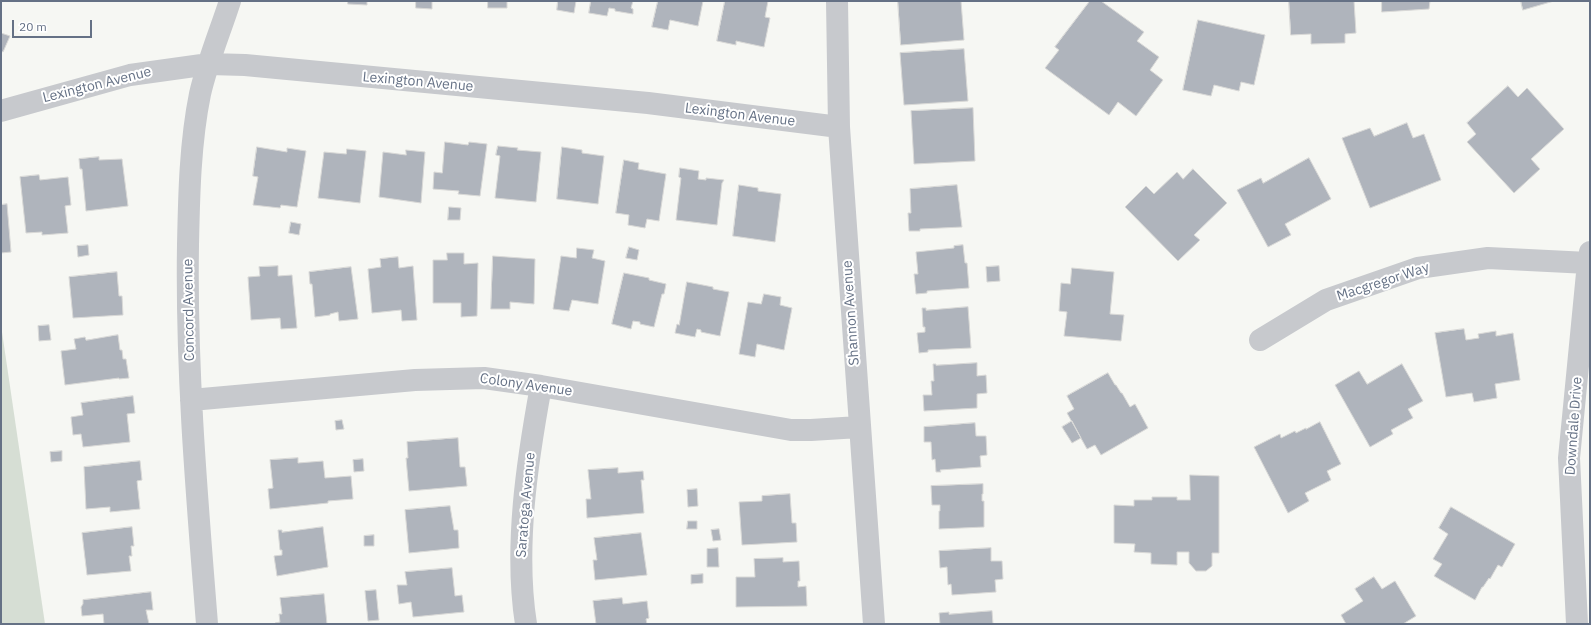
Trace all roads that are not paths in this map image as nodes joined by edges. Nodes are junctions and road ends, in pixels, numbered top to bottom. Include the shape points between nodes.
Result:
1 (230, 1) edge
2 (837, 1) edge
3 (209, 64) junction
4 (1, 111) edge
5 (839, 127) junction
6 (1589, 257) edge
7 (1260, 340) dead end
8 (540, 386) junction
9 (191, 400) junction
10 (859, 427) junction
11 (207, 624) edge
12 (526, 624) edge
13 (874, 624) edge
14 (1577, 624) edge

1 - 3 street, Concord Avenue
2 - 5 street, Shannon Avenue
3 - 4 street, Lexington Avenue via 130,75
3 - 5 street, Lexington Avenue via 245,65 648,103
3 - 9 street, Concord Avenue via 200,94 189,205 188,326
5 - 10 street, Shannon Avenue
6 - 7 street, Macgregor Way via 1488,258 1418,268 1326,300
6 - 14 street, Downdale Drive via 1570,458
8 - 9 street, Colony Avenue via 504,380 408,380
8 - 10 street, Colony Avenue via 792,430
8 - 12 street, Saratoga Avenue via 521,535 521,577
9 - 11 street, Concord Avenue
10 - 13 street, Shannon Avenue

